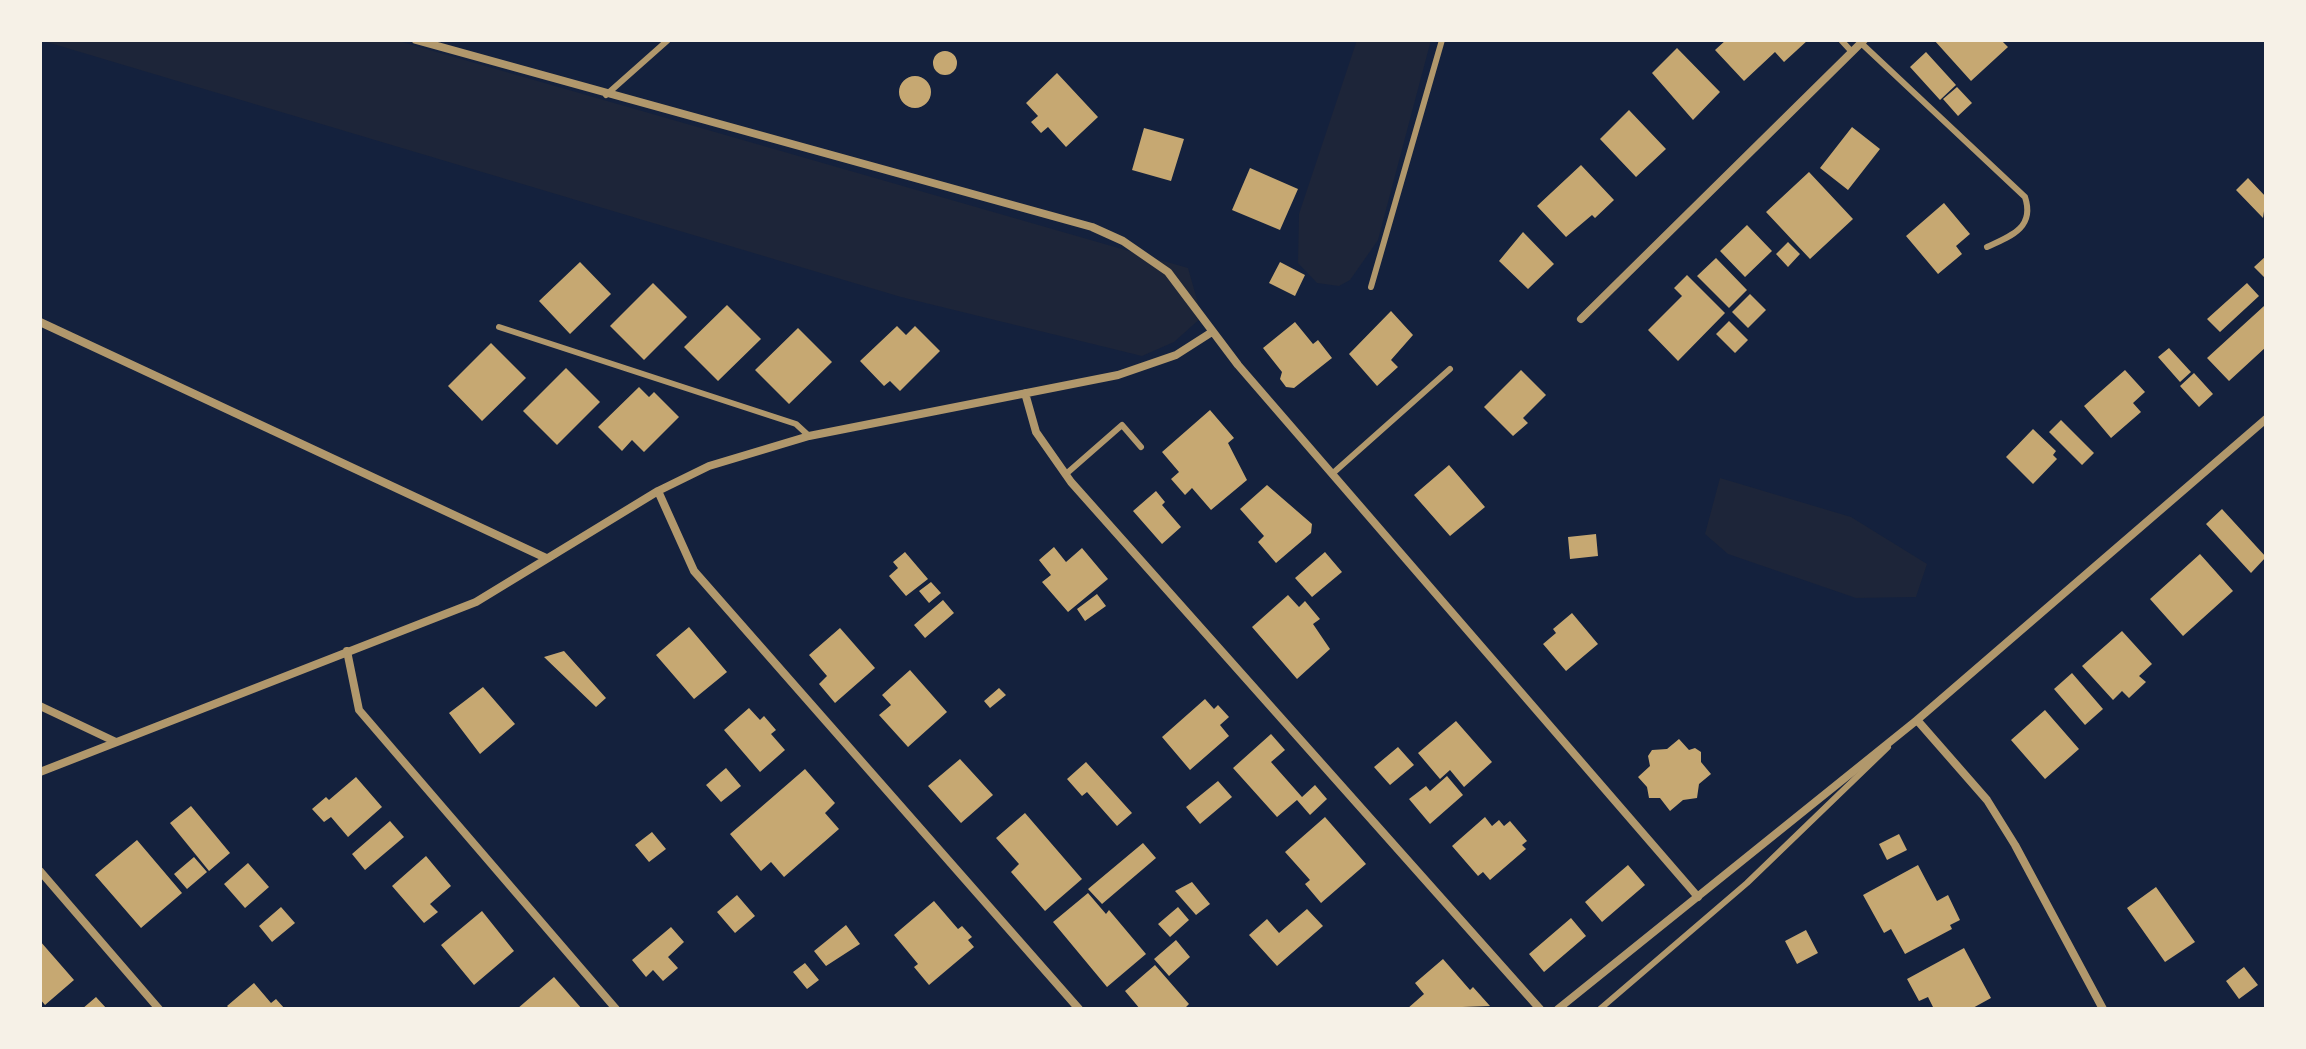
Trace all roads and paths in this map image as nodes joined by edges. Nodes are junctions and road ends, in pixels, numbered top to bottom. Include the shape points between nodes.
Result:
1 (416, 40) edge
2 (668, 40) edge
3 (1442, 40) edge
4 (1841, 40) edge
5 (1863, 42) edge
6 (1852, 52) junction
7 (606, 95) junction
8 (1987, 247) dead end
9 (1371, 287) dead end
10 (1581, 319) dead end
11 (40, 322) edge
12 (499, 327) dead end
13 (1212, 332) junction
14 (1450, 369) dead end
15 (1025, 393) junction
16 (2266, 419) edge
17 (809, 436) junction
18 (1141, 447) dead end
19 (1066, 474) junction
20 (1332, 474) junction
21 (658, 491) junction
22 (546, 558) junction
23 (347, 651) junction
24 (40, 706) edge
25 (1917, 720) junction
26 (116, 742) junction
27 (40, 772) edge
28 (40, 871) edge
29 (1698, 897) junction
30 (159, 1009) edge
31 (616, 1009) edge
32 (1079, 1009) edge
33 (1540, 1009) edge
34 (1558, 1009) edge
35 (1600, 1009) edge
36 (2103, 1009) edge

1 - 7 street
2 - 7 lane
3 - 9 lane
4 - 6 lane
5 - 6 street
5 - 8 lane via 2025,197 2030,212 2026,223
6 - 10 street
7 - 13 street via 1092,227 1168,272
11 - 22 street
12 - 17 lane via 796,424
13 - 15 street via 1176,355 1118,375
13 - 20 street
14 - 20 lane
15 - 17 street
15 - 19 street via 1036,432
16 - 25 street
17 - 21 street via 732,458
18 - 19 lane via 1122,425
19 - 33 street
20 - 29 street
21 - 22 street
21 - 32 street via 694,571
22 - 23 street via 476,602
23 - 26 street
23 - 31 street via 359,710
24 - 26 street
25 - 29 street
25 - 35 lane via 1747,883
25 - 36 street via 1987,800
26 - 27 street
28 - 30 street
29 - 34 street

